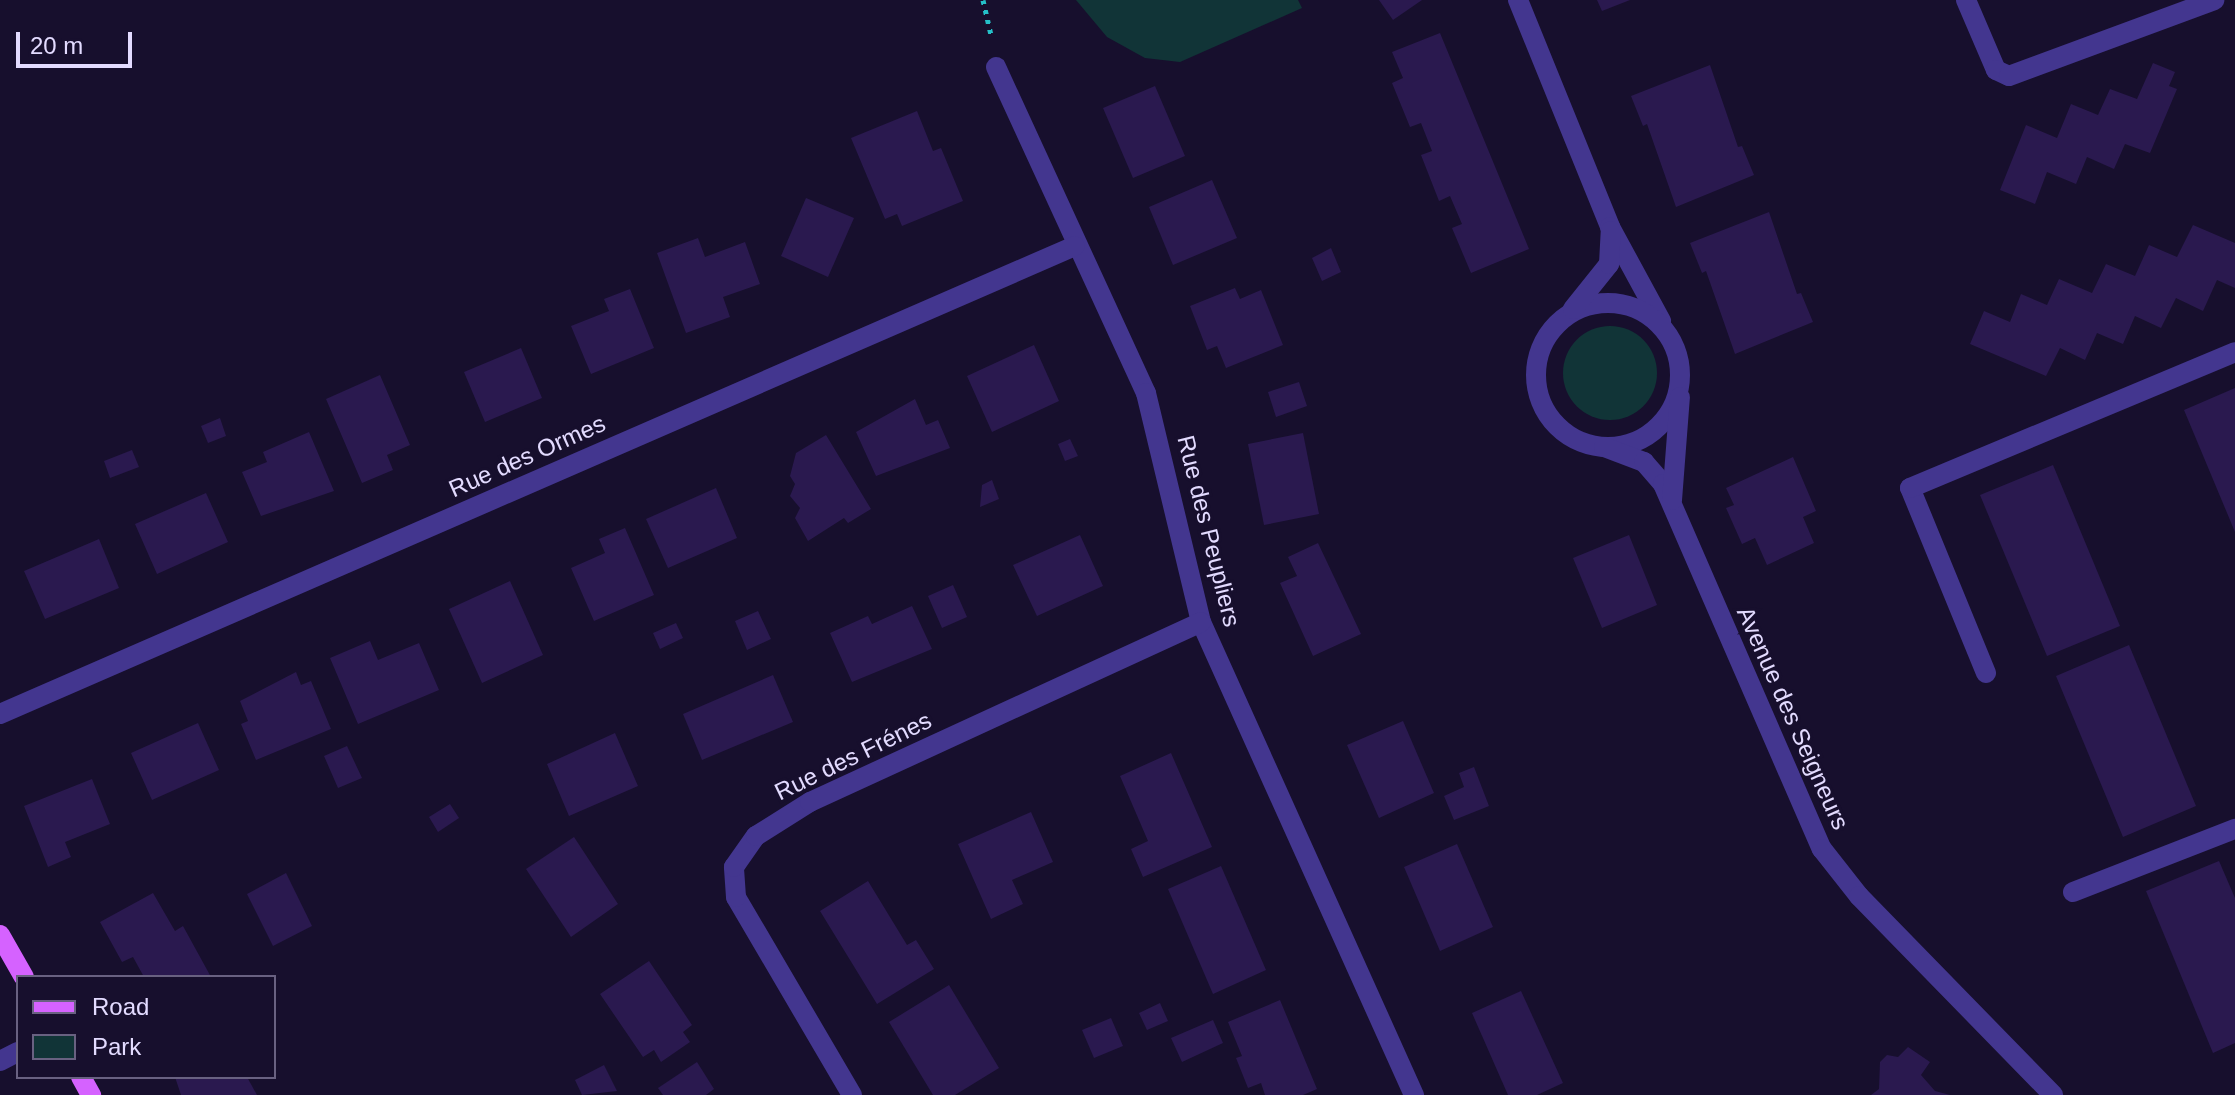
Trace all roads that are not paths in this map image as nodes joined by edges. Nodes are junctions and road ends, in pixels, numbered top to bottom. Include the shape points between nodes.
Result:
1 (1518, 0) edge
2 (1966, 0) edge
3 (2214, 0) edge
4 (996, 67) road end
5 (1610, 227) junction
6 (1075, 246) junction
7 (1565, 317) junction
8 (1669, 336) junction
9 (2235, 352) edge
10 (1680, 381) junction
11 (1604, 447) junction
12 (1676, 520) junction
13 (1201, 622) junction
14 (1986, 673) dead end
15 (0, 714) edge
16 (2235, 829) edge
17 (2073, 892) dead end
18 (0, 935) edge
19 (23, 975) edge
20 (852, 1095) edge
21 (1414, 1095) edge
22 (2053, 1095) edge

1 - 5 street
2 - 3 street via 1996,70 2009,76
4 - 6 street, Rue des Peupliers
5 - 7 street via 1612,252 1603,275
5 - 8 street
6 - 13 street, Rue des Peupliers via 1146,393
6 - 15 street, Rue des Ormes
7 - 8 street via 1610,302 1648,315
7 - 11 street via 1548,334 1538,356 1535,380 1541,404 1573,439
8 - 10 street
9 - 14 street via 1910,488
10 - 11 street via 1661,424 1641,441
10 - 12 street, Avenue des Seigneurs via 1670,479
11 - 12 street, Avenue des Seigneurs via 1632,456 1655,473
12 - 22 street, Avenue des Seigneurs via 1822,849 1859,896
13 - 20 street, Rue des Frénes via 810,802 756,836 734,867 736,897
13 - 21 street, Rue des Peupliers
16 - 17 street
18 - 19 main road

